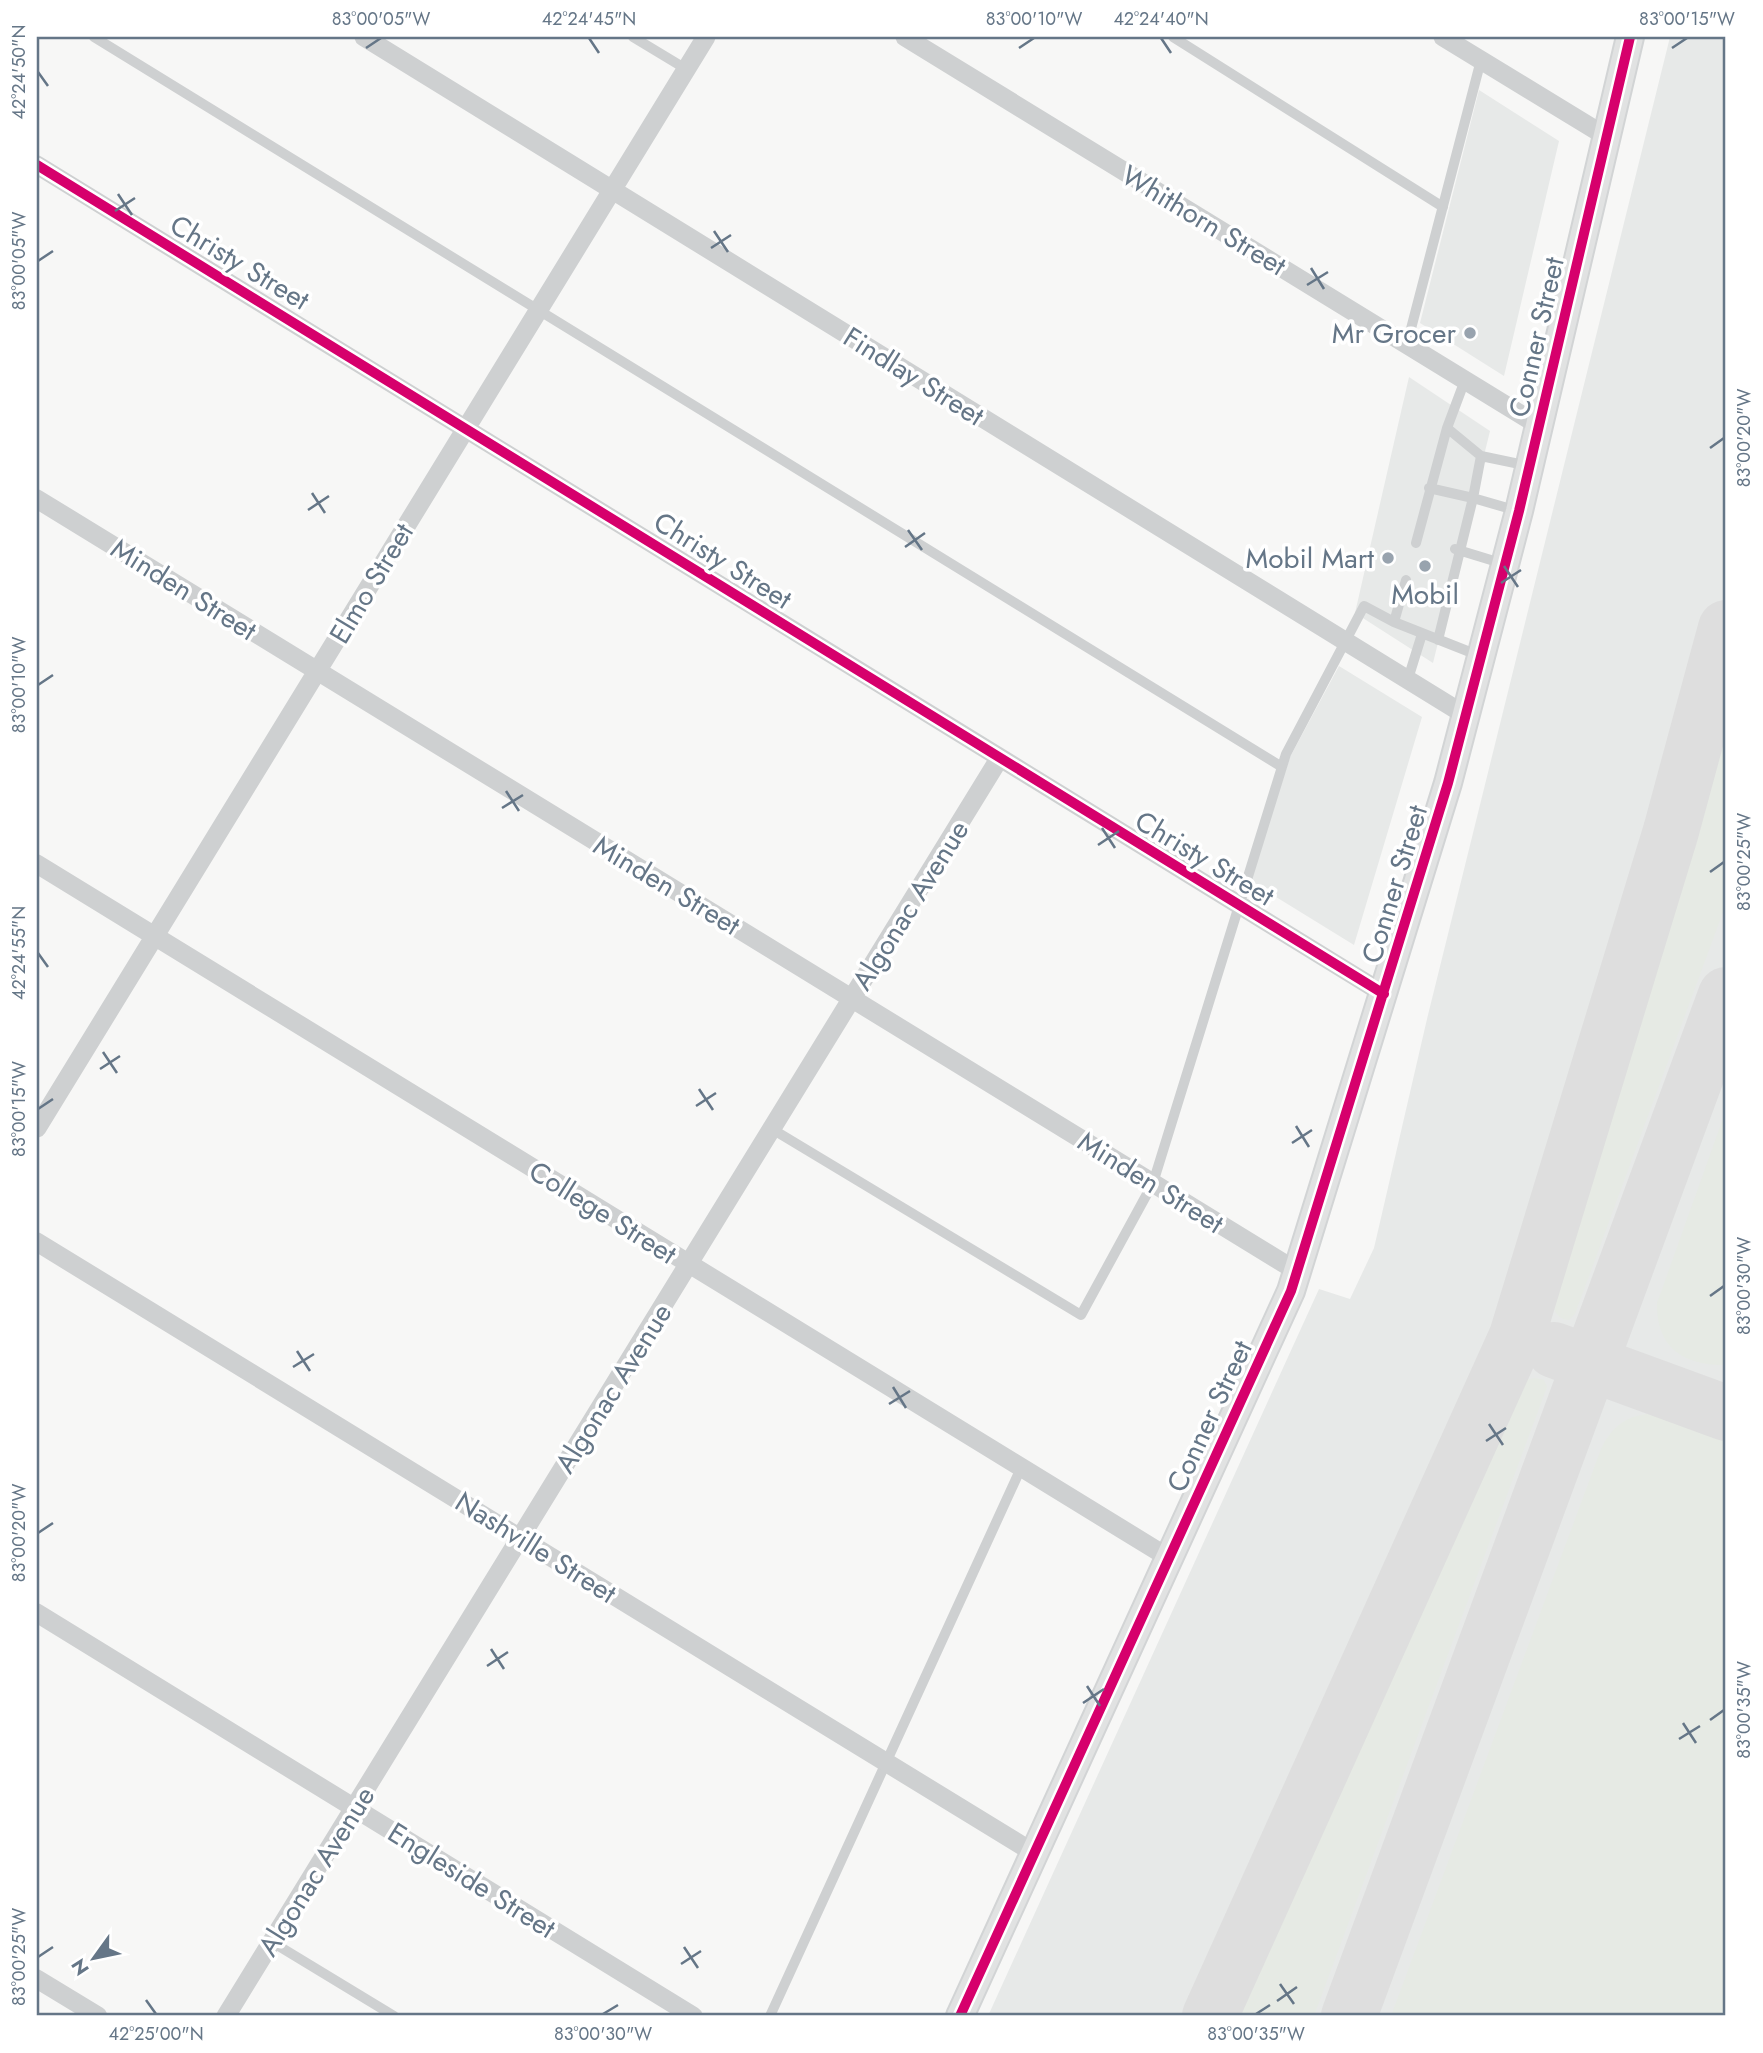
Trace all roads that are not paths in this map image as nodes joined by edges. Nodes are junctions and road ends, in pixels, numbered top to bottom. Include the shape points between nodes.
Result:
1 (94, 37) edge
2 (364, 37) edge
3 (633, 37) edge
4 (706, 37) edge
5 (905, 37) edge
6 (1173, 37) edge
7 (1630, 37) edge
8 (1455, 40) edge
9 (1481, 60) junction
10 (686, 69) junction
11 (1607, 137) junction
12 (37, 165) edge
13 (612, 190) junction
14 (1443, 207) junction
15 (539, 308) junction
16 (1407, 344) junction
17 (1465, 380) junction
18 (1538, 425) junction
19 (466, 427) junction
20 (1447, 428) junction
21 (1481, 456) junction
22 (1530, 466) junction
23 (1429, 488) junction
24 (1472, 498) junction
25 (37, 499) edge
26 (1519, 511) junction
27 (1419, 541) dead end
28 (1458, 550) junction
29 (1505, 564) junction
30 (1406, 580) dead end
31 (1394, 622) junction
32 (1422, 634) junction
33 (1438, 640) junction
34 (1346, 642) junction
35 (1480, 656) junction
36 (317, 671) junction
37 (1408, 679) junction
38 (1465, 715) junction
39 (999, 759) junction
40 (1282, 767) junction
41 (37, 864) edge
42 (1240, 905) junction
43 (155, 936) junction
44 (1384, 994) junction
45 (852, 998) junction
46 (37, 1128) edge
47 (772, 1129) junction
48 (1153, 1183) junction
49 (37, 1242) edge
50 (688, 1265) junction
51 (1298, 1272) junction
52 (1021, 1468) junction
53 (520, 1538) junction
54 (1169, 1558) junction
55 (37, 1612) edge
56 (887, 1763) junction
57 (355, 1807) junction
58 (1034, 1853) junction
59 (272, 1942) junction
60 (37, 1979) edge
61 (98, 2016) edge
62 (226, 2016) edge
63 (394, 2016) edge
64 (693, 2016) edge
65 (770, 2016) edge
66 (960, 2016) edge

1 - 15 lane
2 - 13 street, Findlay Street
3 - 10 lane
4 - 10 street, Elmo Street
5 - 16 street, Whithorn Street
6 - 14 lane
7 - 11 main road, Conner Street
8 - 9 street
9 - 11 street
9 - 14 lane
10 - 13 street, Elmo Street
11 - 18 main road, Conner Street
12 - 19 street, Christy Street
13 - 15 street, Elmo Street
13 - 34 street, Findlay Street
14 - 16 lane
15 - 19 street, Elmo Street
15 - 40 lane
16 - 17 street, Whithorn Street
17 - 18 street, Whithorn Street
17 - 20 lane
18 - 22 main road, Conner Street
19 - 36 street, Elmo Street
19 - 39 street, Christy Street
20 - 21 lane
20 - 23 lane
21 - 22 lane
21 - 24 lane
22 - 26 main road, Conner Street
23 - 24 lane
23 - 27 lane
24 - 26 lane
24 - 28 lane
25 - 36 street, Minden Street
26 - 29 main road, Conner Street
28 - 29 lane
28 - 33 lane
29 - 35 main road, Conner Street
30 - 31 lane via 1407,596
31 - 32 lane
31 - 34 lane via 1364,606
32 - 33 lane
32 - 37 lane
33 - 35 lane
34 - 37 street, Findlay Street
34 - 40 lane
35 - 38 main road, Conner Street
36 - 43 street, Elmo Street
36 - 45 street, Minden Street
37 - 38 street, Findlay Street
38 - 44 main road, Conner Street
39 - 42 street, Christy Street
39 - 45 street, Algonac Avenue
40 - 42 lane
41 - 43 street, College Street
42 - 44 street, Christy Street
42 - 48 lane
43 - 46 street, Elmo Street
43 - 50 street, College Street
44 - 51 main road, Conner Street
45 - 47 street, Algonac Avenue
45 - 48 street, Minden Street
47 - 48 lane via 1081,1315
47 - 50 street, Algonac Avenue
48 - 51 street, Minden Street
49 - 53 street, Nashville Street
50 - 52 street, College Street
50 - 53 street, Algonac Avenue
51 - 54 main road, Conner Street
52 - 54 street, College Street
52 - 56 lane
53 - 56 street, Nashville Street
53 - 57 street, Algonac Avenue
54 - 58 main road, Conner Street
55 - 57 street, Engleside Street
56 - 58 street, Nashville Street
56 - 65 lane
57 - 59 street, Algonac Avenue
57 - 64 street, Engleside Street
58 - 66 main road, Conner Street
59 - 62 street, Algonac Avenue
59 - 63 lane
60 - 61 street

